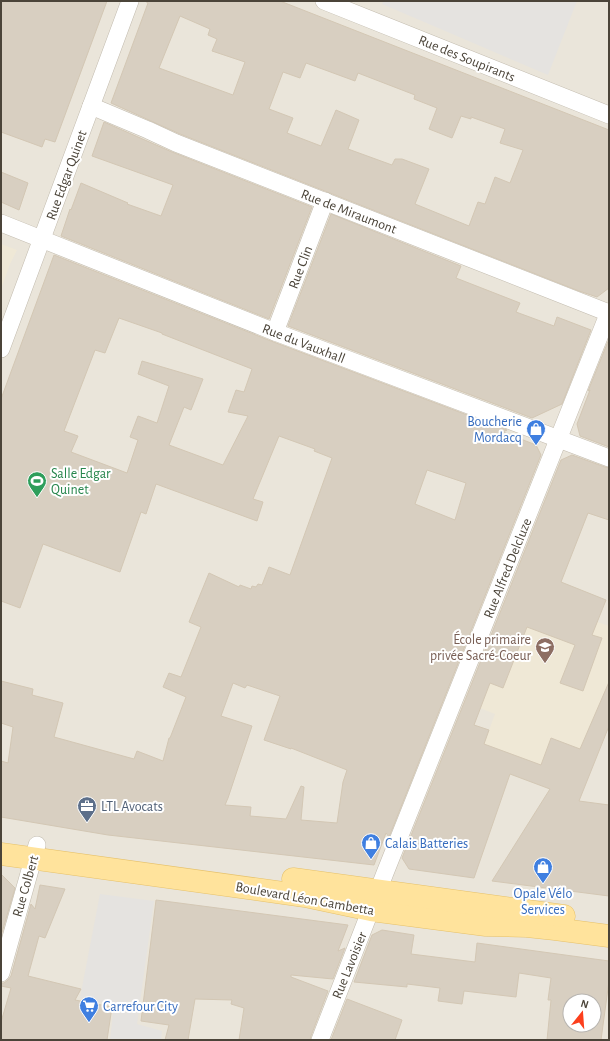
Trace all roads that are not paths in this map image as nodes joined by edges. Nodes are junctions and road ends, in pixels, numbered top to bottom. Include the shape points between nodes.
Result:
1 (130, 1) edge
2 (324, 1) edge
3 (91, 106) junction
4 (609, 115) edge
5 (325, 201) junction
6 (1, 223) edge
7 (42, 239) junction
8 (609, 313) edge
9 (274, 332) junction
10 (1, 349) edge
11 (559, 440) junction
12 (609, 458) edge
13 (1, 840) edge
14 (35, 852) junction
15 (1, 854) edge
16 (375, 901) junction
17 (609, 922) edge
18 (609, 936) edge
19 (1, 973) edge
20 (320, 1040) edge

1 - 3 street, Rue Edgar Quinet
2 - 4 street, Rue des Soupirants
3 - 5 street, Rue de Miraumont via 176,143
3 - 7 street, Rue Edgar Quinet
5 - 8 street, Rue de Miraumont
5 - 9 street, Rue Clin
6 - 7 street, Rue du Vauxhall
7 - 9 street, Rue du Vauxhall
7 - 10 street, Rue Edgar Quinet
8 - 11 street, Rue Alfred Delcluze
9 - 11 street, Rue du Vauxhall
11 - 12 street, Rue du Vauxhall
11 - 16 street, Rue Alfred Delcluze
13 - 14 main road, Boulevard Léon Gambetta
14 - 15 main road, Boulevard Léon Gambetta
14 - 16 main road, Boulevard Léon Gambetta
14 - 19 street, Rue Colbert
16 - 17 main road, Boulevard Léon Gambetta
16 - 18 main road, Boulevard Léon Gambetta via 486,926 527,926
16 - 20 street, Rue Lavoisier

